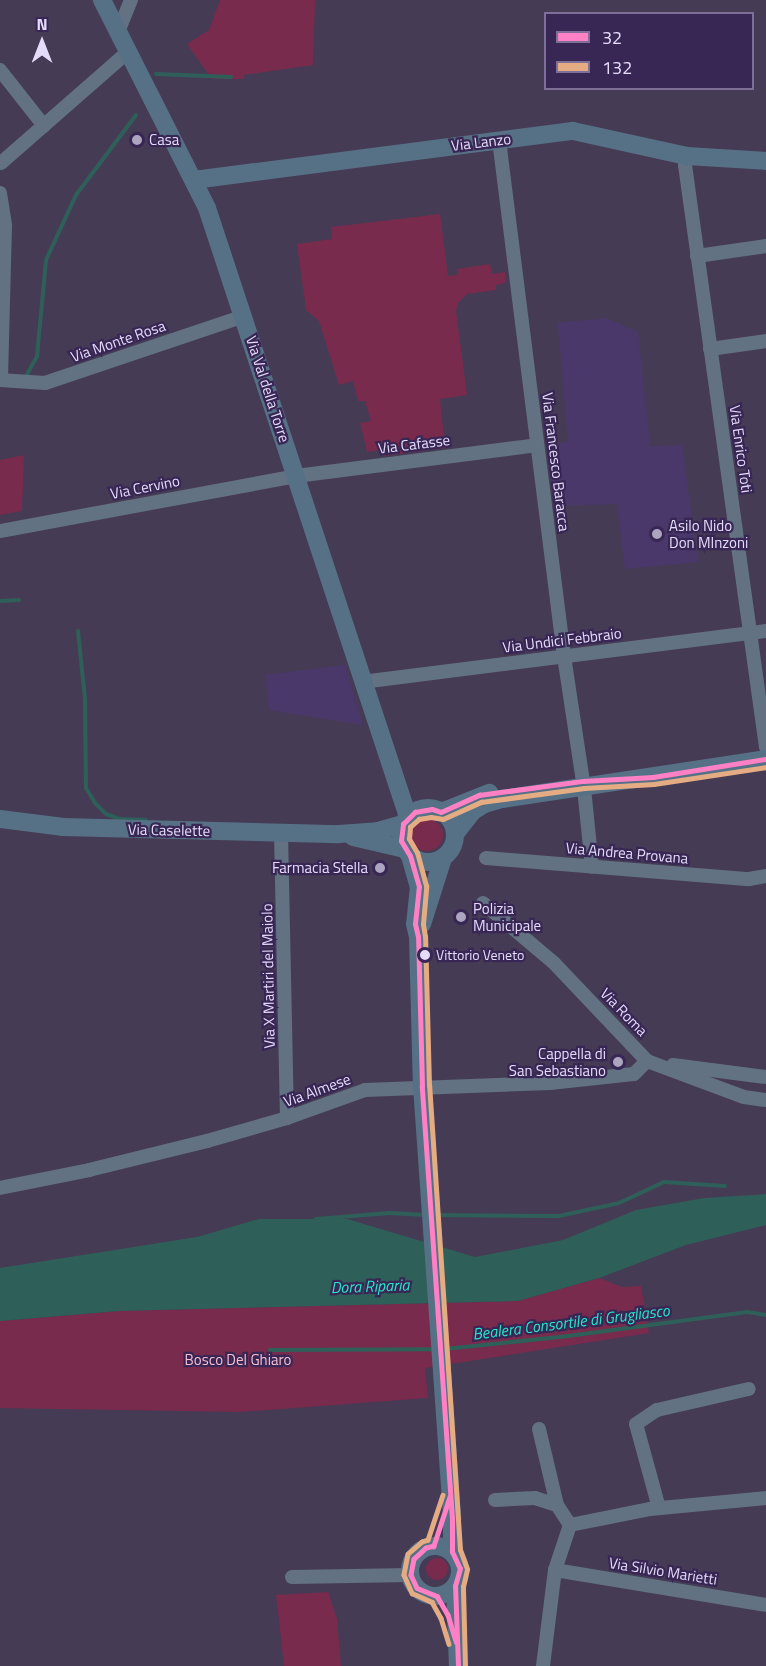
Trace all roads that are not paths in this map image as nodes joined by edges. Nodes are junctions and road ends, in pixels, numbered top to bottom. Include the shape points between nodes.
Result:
1 (102, 0) edge
2 (130, 0) edge
3 (118, 32) junction
4 (129, 51) junction
5 (0, 70) edge
6 (44, 126) junction
7 (499, 140) junction
8 (687, 156) junction
9 (766, 161) edge
10 (1, 163) edge
11 (194, 180) junction
12 (0, 193) edge
13 (766, 246) edge
14 (698, 256) junction
15 (244, 316) junction
16 (766, 341) edge
17 (710, 349) junction
18 (0, 380) edge
19 (537, 444) junction
20 (296, 476) junction
21 (0, 531) edge
22 (766, 631) edge
23 (750, 633) junction
24 (564, 656) junction
25 (362, 682) junction
26 (766, 747) edge
27 (766, 759) edge
28 (583, 785) junction
29 (419, 815) junction
30 (0, 819) edge
31 (281, 832) junction
32 (339, 834) junction
33 (455, 834) junction
34 (408, 853) junction
35 (443, 858) junction
36 (486, 858) dead end
37 (592, 867) junction
38 (766, 876) edge
39 (483, 903) dead end
40 (418, 937) junction
41 (648, 1061) junction
42 (766, 1077) edge
43 (422, 1086) junction
44 (766, 1100) edge
45 (287, 1118) junction
46 (0, 1188) edge
47 (749, 1389) dead end
48 (539, 1429) dead end
49 (766, 1498) edge
50 (450, 1500) junction
51 (495, 1500) dead end
52 (557, 1505) junction
53 (659, 1508) junction
54 (570, 1525) junction
55 (434, 1546) junction
56 (452, 1552) junction
57 (555, 1570) junction
58 (411, 1575) junction
59 (292, 1577) dead end
60 (455, 1586) junction
61 (437, 1596) junction
62 (766, 1605) edge
63 (456, 1640) junction
64 (458, 1666) edge
65 (543, 1666) edge

1 - 3 street, Via Val della Torre
2 - 3 street
3 - 4 street, Via Val della Torre
4 - 6 street
4 - 11 street, Via Val della Torre
5 - 6 street
6 - 10 street
7 - 8 street, Via Lanzo via 581,132
7 - 11 street, Via Lanzo
7 - 19 street, Via Francesco Baracca
8 - 9 street, Via Lanzo
8 - 14 street, Via Enrico Toti
11 - 15 street, Via Val della Torre
12 - 18 street via 5,226
13 - 14 street
14 - 17 street, Via Enrico Toti
15 - 18 street, Via Monte Rosa via 45,383
15 - 20 street, Via Val della Torre
16 - 17 street
17 - 23 street, Via Enrico Toti
19 - 20 street, Via Cafasse
19 - 24 street, Via Francesco Baracca
20 - 21 street, Via Cervino
20 - 25 street, Via Val della Torre
22 - 23 street, Via Undici Febbraio
23 - 24 street, Via Undici Febbraio
23 - 26 street, Via Enrico Toti
24 - 25 street, Via Undici Febbraio
24 - 28 street, Via Francesco Baracca
25 - 29 street, Via Val della Torre via 401,792
27 - 28 street
28 - 29 street, Via Caselette via 479,795
28 - 33 street via 484,804 473,811
28 - 37 street, Via Francesco Baracca
29 - 32 street, Via Caselette via 378,831
29 - 33 street via 448,817
29 - 34 street via 401,833
30 - 31 street, Via Caselette via 63,827
31 - 32 street, Via Caselette
31 - 45 street, Via X Martiri del Maiolo
32 - 34 street, Via Caselette
33 - 35 street via 450,851
34 - 35 street via 426,862
34 - 40 street via 419,887 415,924
35 - 40 street
36 - 37 street, Via Andrea Provana
37 - 38 street, Via Andrea Provana via 749,879
39 - 41 street, Via Roma via 554,963
40 - 43 street
41 - 42 street
41 - 43 street, Via Almese via 634,1074 550,1083
41 - 44 street, Via Roma via 744,1097
43 - 45 street, Via Almese via 365,1090
43 - 50 street
45 - 46 street, Via Almese via 100,1168
47 - 53 street via 657,1410 636,1424
48 - 52 street
49 - 53 street
50 - 55 street
50 - 56 street
51 - 52 street via 535,1498
52 - 54 street
53 - 54 street
54 - 57 street
55 - 56 street
55 - 58 street via 419,1552
56 - 60 street via 460,1569
57 - 62 street, Via Silvio Marietti
57 - 65 street
58 - 59 street
58 - 61 street via 417,1588
60 - 61 street
60 - 63 street
61 - 63 street
63 - 64 street

